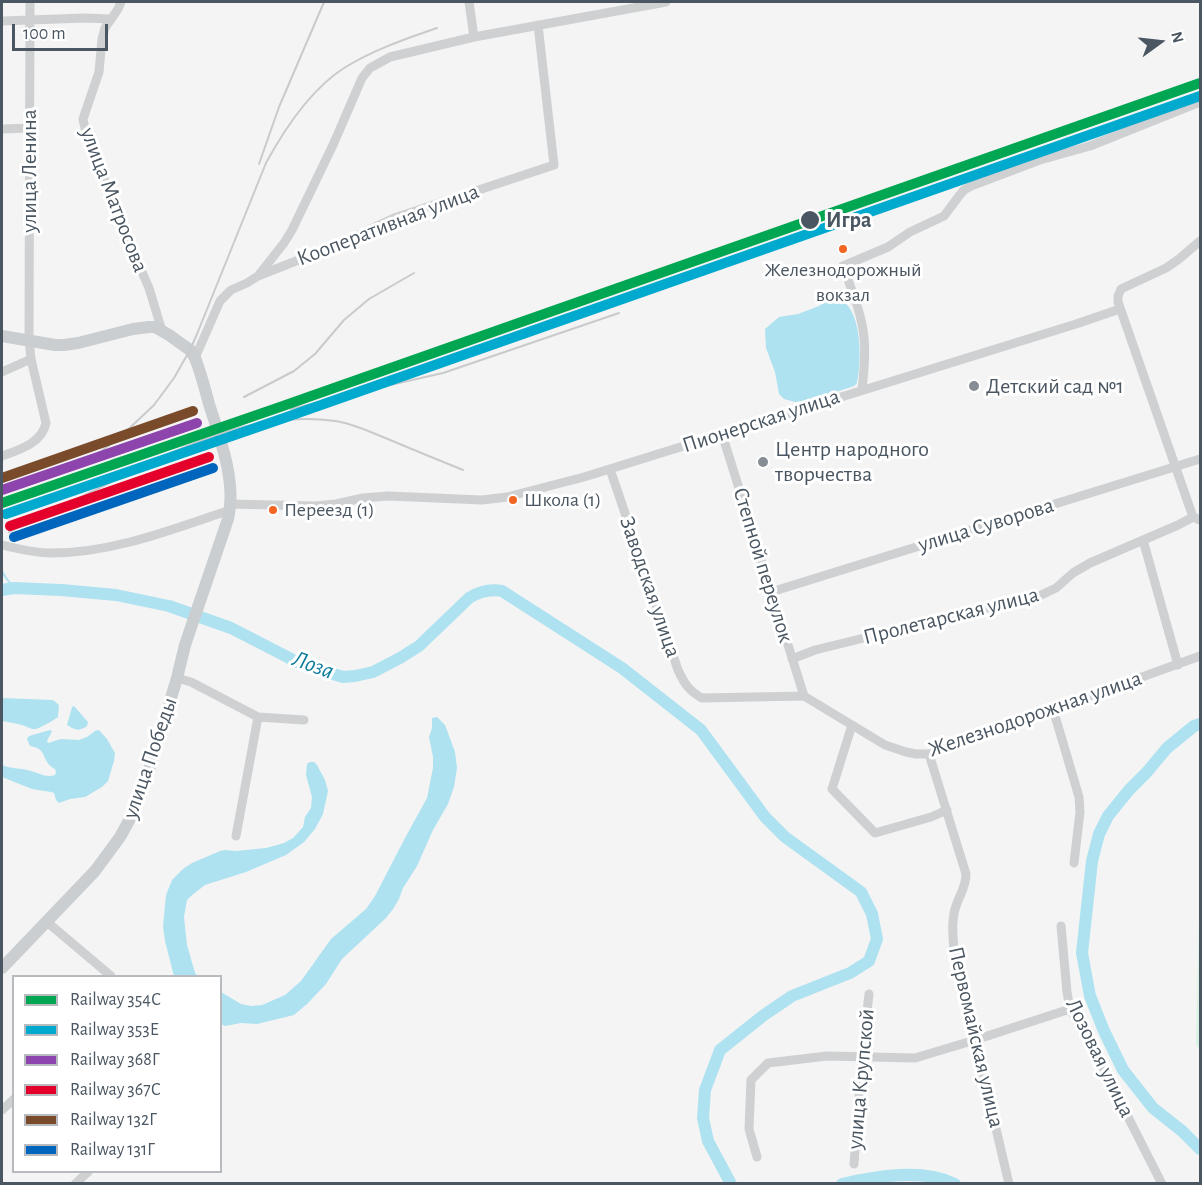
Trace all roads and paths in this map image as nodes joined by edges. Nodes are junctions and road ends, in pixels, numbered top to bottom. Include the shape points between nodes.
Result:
1 (30, 2) edge
2 (121, 2) edge
3 (469, 2) edge
4 (666, 2) edge
5 (111, 19) junction
6 (30, 20) junction
7 (2, 21) edge
8 (538, 25) junction
9 (474, 37) junction
10 (1200, 102) edge
11 (30, 128) junction
12 (2, 129) edge
13 (1200, 241) edge
14 (258, 276) junction
15 (1120, 309) junction
16 (162, 331) junction
17 (2, 336) edge
18 (29, 340) junction
19 (195, 358) junction
20 (31, 359) junction
21 (2, 372) edge
22 (862, 389) junction
23 (722, 434) junction
24 (2, 456) edge
25 (1200, 459) edge
26 (1175, 466) junction
27 (610, 469) junction
28 (231, 507) junction
29 (1197, 518) edge
30 (1143, 540) junction
31 (2, 545) edge
32 (771, 592) junction
33 (1200, 656) edge
34 (792, 659) junction
35 (1178, 664) junction
36 (177, 678) junction
37 (804, 696) junction
38 (1053, 709) junction
39 (258, 717) junction
40 (304, 720) dead end
41 (852, 725) junction
42 (929, 754) junction
43 (947, 810) junction
44 (236, 836) dead end
45 (1074, 863) dead end
46 (47, 922) junction
47 (1061, 926) dead end
48 (2, 968) edge
49 (110, 975) edge
50 (869, 994) dead end
51 (1070, 1009) junction
52 (975, 1040) junction
53 (862, 1056) junction
54 (757, 1157) dead end
55 (854, 1164) dead end
56 (87, 1173) edge
57 (75, 1184) edge
58 (1010, 1184) edge
59 (1162, 1184) edge

1 - 6 street, улица Ленина
2 - 5 street, улица Матросова
3 - 9 street
4 - 8 street
5 - 6 street
5 - 16 street, улица Матросова via 102,39 99,72 83,123 149,288
6 - 7 street
6 - 11 street, улица Ленина
8 - 9 street
8 - 14 street, Кооперативная улица via 554,165 393,218
9 - 14 street via 390,57 365,73 292,230
10 - 22 street via 1090,146 971,186 944,216 843,266 864,337
11 - 12 street
11 - 18 street, улица Ленина
13 - 15 street via 1179,260 1122,289 1118,296
14 - 19 street, Кооперативная улица via 231,290 220,301
15 - 22 street, Пионерская улица
15 - 26 street
16 - 18 main road via 142,327 64,345
16 - 19 main road via 190,350
17 - 18 main road
18 - 20 street, улица Ленина
19 - 28 main road via 225,458
20 - 21 street
20 - 24 street, улица Ленина via 46,428 22,449
22 - 23 street, Пионерская улица
23 - 27 street, Пионерская улица
23 - 32 street, Степной переулок
25 - 26 street, улица Суворова
26 - 29 street
26 - 32 street, улица Суворова
27 - 28 street, Пионерская улица via 491,499 388,496 322,506
27 - 37 street, Заводская улица via 684,684 702,698
28 - 31 street, Пионерская улица via 94,550 50,553
28 - 36 main road, улица Победы via 184,645
29 - 30 street, Пролетарская улица
30 - 34 street, Пролетарская улица via 1090,563 1037,597 815,650
30 - 35 street
32 - 34 street, Степной переулок
33 - 35 street, Железнодорожная улица
34 - 37 street, Степной переулок
35 - 38 street, Железнодорожная улица
36 - 39 street
36 - 46 main road, улица Победы via 131,818 108,855
37 - 41 street, Железнодорожная улица
38 - 42 street, Железнодорожная улица
38 - 45 street via 1079,796
39 - 40 street
39 - 44 street
41 - 42 street, Железнодорожная улица via 885,745
41 - 43 street via 832,789 875,834
42 - 43 street, Первомайская улица
43 - 52 street, Первомайская улица via 966,874 955,909 953,936
46 - 48 main road, улица Победы
46 - 49 street
47 - 51 street, Лозовая улица
50 - 53 street, улица Крупской
51 - 52 street
51 - 59 street, Лозовая улица
52 - 53 street via 915,1058
52 - 58 street, Первомайская улица
53 - 54 street via 768,1063 751,1080 749,1130
53 - 55 street, улица Крупской
56 - 57 street

